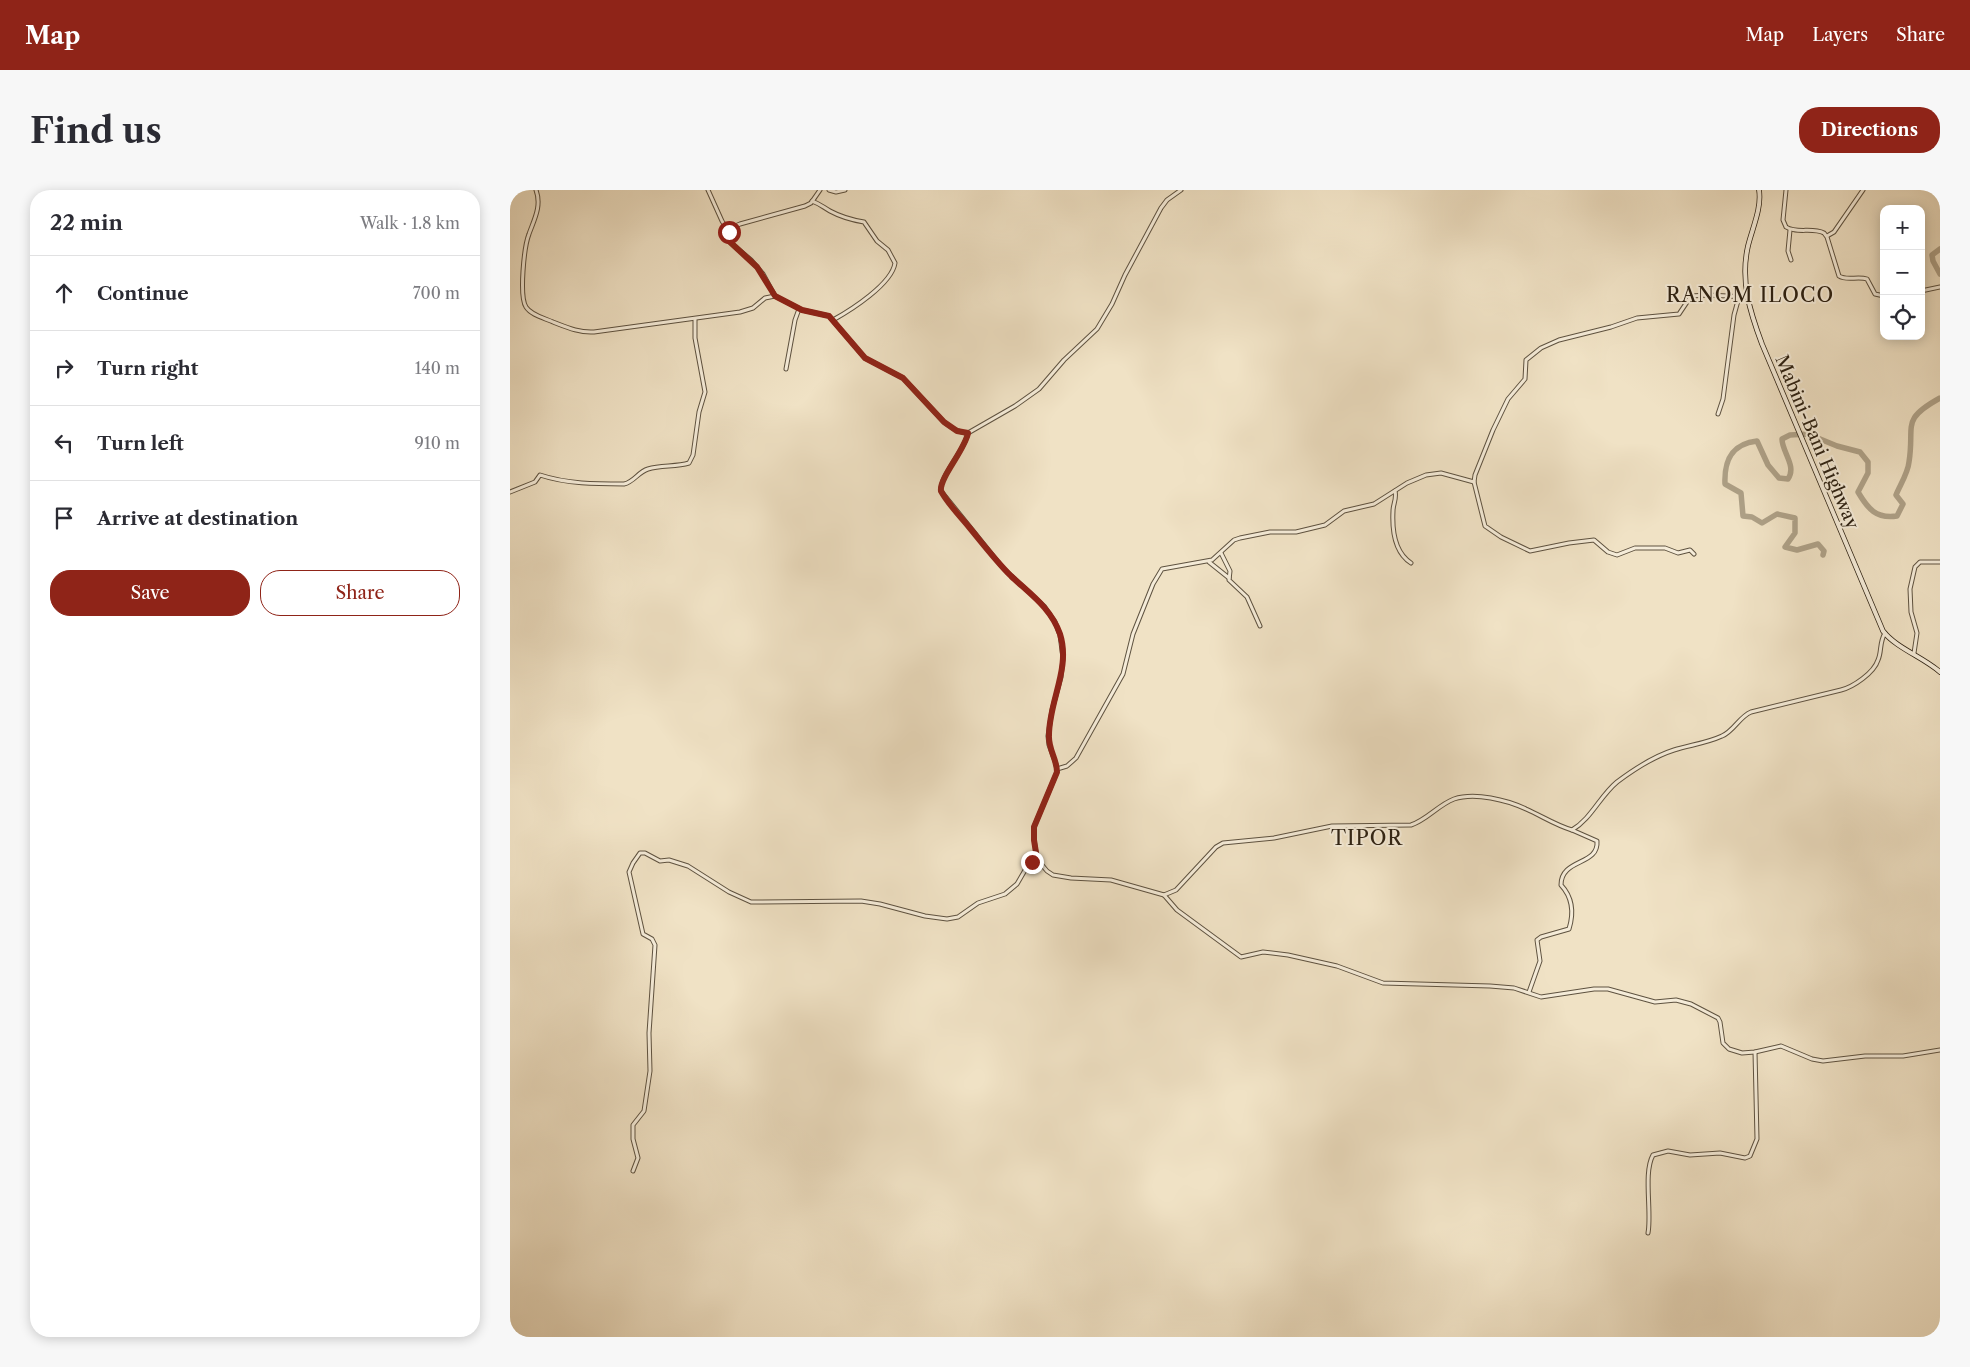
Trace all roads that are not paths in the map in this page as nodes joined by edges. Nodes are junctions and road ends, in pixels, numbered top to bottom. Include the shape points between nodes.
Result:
1 (536, 190) edge
2 (708, 190) edge
3 (820, 190) edge
4 (829, 190) edge
5 (845, 190) edge
6 (1180, 190) edge
7 (1759, 190) edge
8 (1786, 190) edge
9 (1863, 190) edge
10 (812, 202) junction
11 (1790, 230) junction
12 (729, 232) junction
13 (1826, 236) junction
14 (1791, 260) dead end
15 (1939, 287) edge
16 (1925, 290) edge
17 (1880, 295) edge
18 (775, 296) junction
19 (1739, 297) junction
20 (1747, 297) junction
21 (799, 309) junction
22 (695, 319) junction
23 (833, 320) junction
24 (786, 369) dead end
25 (1718, 414) dead end
26 (968, 433) junction
27 (1474, 482) junction
28 (1395, 491) junction
29 (510, 492) edge
30 (1221, 552) junction
31 (1694, 554) dead end
32 (1209, 562) junction
33 (1940, 562) edge
34 (1411, 563) dead end
35 (1229, 578) junction
36 (1260, 626) dead end
37 (1885, 633) junction
38 (1914, 653) junction
39 (1940, 672) edge
40 (1057, 769) junction
41 (1572, 830) junction
42 (1037, 859) junction
43 (1164, 895) junction
44 (1528, 992) junction
45 (1940, 1050) edge
46 (1755, 1052) junction
47 (633, 1171) dead end
48 (1648, 1233) dead end

1 - 22 street via 539,206 527,240 524,279 524,300 530,311 574,330 588,332
2 - 12 street
3 - 10 street
4 - 5 street
6 - 26 street via 1161,208 1097,329 1038,389
7 - 20 main road, Mabini-Bani Highway via 1760,203 1746,261
8 - 11 street via 1784,223
9 - 13 street via 1834,232
10 - 12 street via 740,224
10 - 23 street via 850,220 864,222 895,263 887,280
11 - 13 street via 1819,230
11 - 14 street via 1788,251
12 - 18 street via 730,242 757,267
13 - 17 street via 1841,278 1866,280 1875,294
15 - 16 street
18 - 21 street
18 - 22 street via 765,298 749,309
19 - 20 street
19 - 25 street
19 - 27 street via 1691,296 1678,314 1631,319 1606,329 1559,340 1537,350 1526,360 1525,379 1508,398 1481,457
20 - 37 main road, Mabini-Bani Highway via 1762,344
21 - 23 street via 824,314
21 - 24 street
22 - 29 street via 695,342 705,392 689,463 649,469 624,484 586,484 540,475 535,482
23 - 26 street via 865,358 903,378 944,422 957,431
26 - 40 street via 940,488 998,562 1044,606 1055,622 1063,658 1048,736
27 - 28 street via 1434,473 1418,477
27 - 31 street via 1485,526 1526,550 1594,540 1617,555 1631,549 1657,548 1678,552 1690,550
28 - 30 street via 1374,504 1344,511 1325,525 1296,532 1270,532 1240,538
28 - 34 street via 1394,539 1404,558
30 - 32 street
30 - 35 street via 1230,572
32 - 35 street
32 - 40 street via 1160,571 1133,634 1120,682 1076,758
33 - 38 street via 1920,562 1912,576 1909,602 1917,634
35 - 36 street via 1247,597
37 - 38 main road
37 - 41 street via 1880,641 1878,662 1854,685 1751,712 1722,736 1670,752 1617,782
38 - 39 main road
40 - 42 street via 1034,827
41 - 43 street via 1503,801 1461,797 1448,801 1411,825 1332,826 1274,838 1223,843 1176,890
41 - 44 street via 1597,841 1598,846 1587,859 1567,869 1561,877 1561,885 1568,893 1573,911 1570,929 1537,939 1540,961
42 - 43 street via 1047,871 1057,876 1111,880
42 - 47 street via 1028,865 1017,884 1005,894 978,903 958,917 947,919 861,901 751,902 688,866 640,854 629,872 630,880 643,934 655,945 649,1033 650,1071 644,1110 634,1125 633,1139 638,1158
43 - 44 street via 1177,910 1241,957 1263,952 1288,954 1337,966 1383,983 1482,985
44 - 46 street via 1541,997 1601,988 1655,1002 1676,1000 1718,1018 1726,1047 1736,1052
45 - 46 street via 1823,1061 1781,1046
46 - 48 street via 1757,1134 1750,1156 1668,1152 1654,1155 1649,1172

